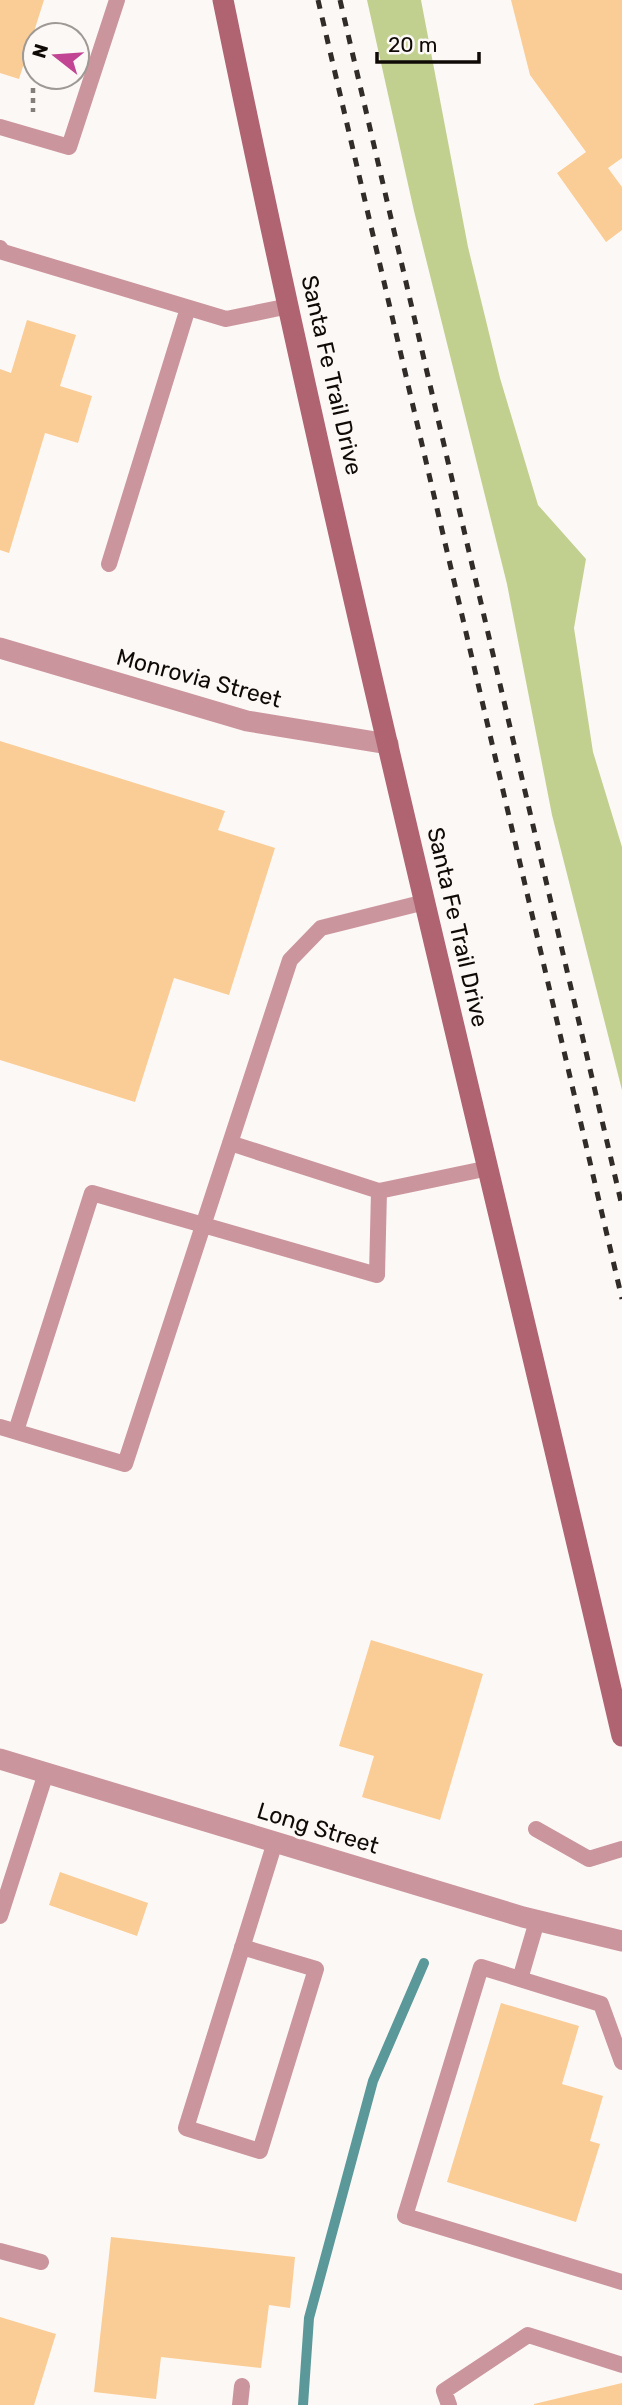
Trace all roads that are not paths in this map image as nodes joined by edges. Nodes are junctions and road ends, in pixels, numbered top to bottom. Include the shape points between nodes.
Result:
1 (117, 0) edge
2 (211, 0) edge
3 (223, 0) edge
4 (0, 127) edge
5 (250, 129) junction
6 (0, 247) edge
7 (289, 306) junction
8 (188, 308) junction
9 (109, 564) dead end
10 (0, 648) edge
11 (388, 744) junction
12 (425, 902) junction
13 (230, 1143) junction
14 (489, 1168) junction
15 (379, 1191) junction
16 (203, 1223) junction
17 (8, 1429) edge
18 (622, 1736) edge
19 (0, 1759) edge
20 (46, 1773) junction
21 (536, 1829) dead end
22 (275, 1842) junction
23 (622, 1849) edge
24 (0, 1916) edge
25 (537, 1921) junction
26 (622, 1941) edge
27 (242, 1947) junction
28 (520, 1979) junction
29 (622, 2062) edge
30 (0, 2251) edge
31 (41, 2263) dead end
32 (622, 2282) edge
33 (622, 2365) edge
34 (242, 2386) dead end
35 (240, 2405) edge
36 (449, 2405) edge

1 - 4 lane via 69,147
2 - 5 main road, Santa Fe Trail Drive
3 - 5 main road, Santa Fe Trail Drive
5 - 7 main road, Santa Fe Trail Drive
6 - 8 lane via 3,252
7 - 8 lane via 226,319
7 - 11 main road, Santa Fe Trail Drive
8 - 9 lane
10 - 11 street, Monrovia Street via 247,722
11 - 12 main road, Santa Fe Trail Drive
12 - 13 lane via 321,928 290,960
12 - 14 main road, Santa Fe Trail Drive
13 - 15 lane
13 - 16 lane
14 - 15 lane
14 - 18 main road, Santa Fe Trail Drive
15 - 16 lane via 377,1275
16 - 17 lane via 92,1193
16 - 17 lane via 125,1464
19 - 20 street, Long Street
20 - 22 street, Long Street
20 - 24 lane
21 - 23 lane via 589,1859
22 - 25 street, Long Street
22 - 27 lane
25 - 26 street, Long Street
25 - 28 lane
27 - 27 lane via 186,2128 260,2151 316,1969
28 - 29 lane via 601,2004
28 - 32 lane via 481,1967 405,2216
30 - 31 lane
33 - 36 lane via 528,2335 444,2391
34 - 35 lane

